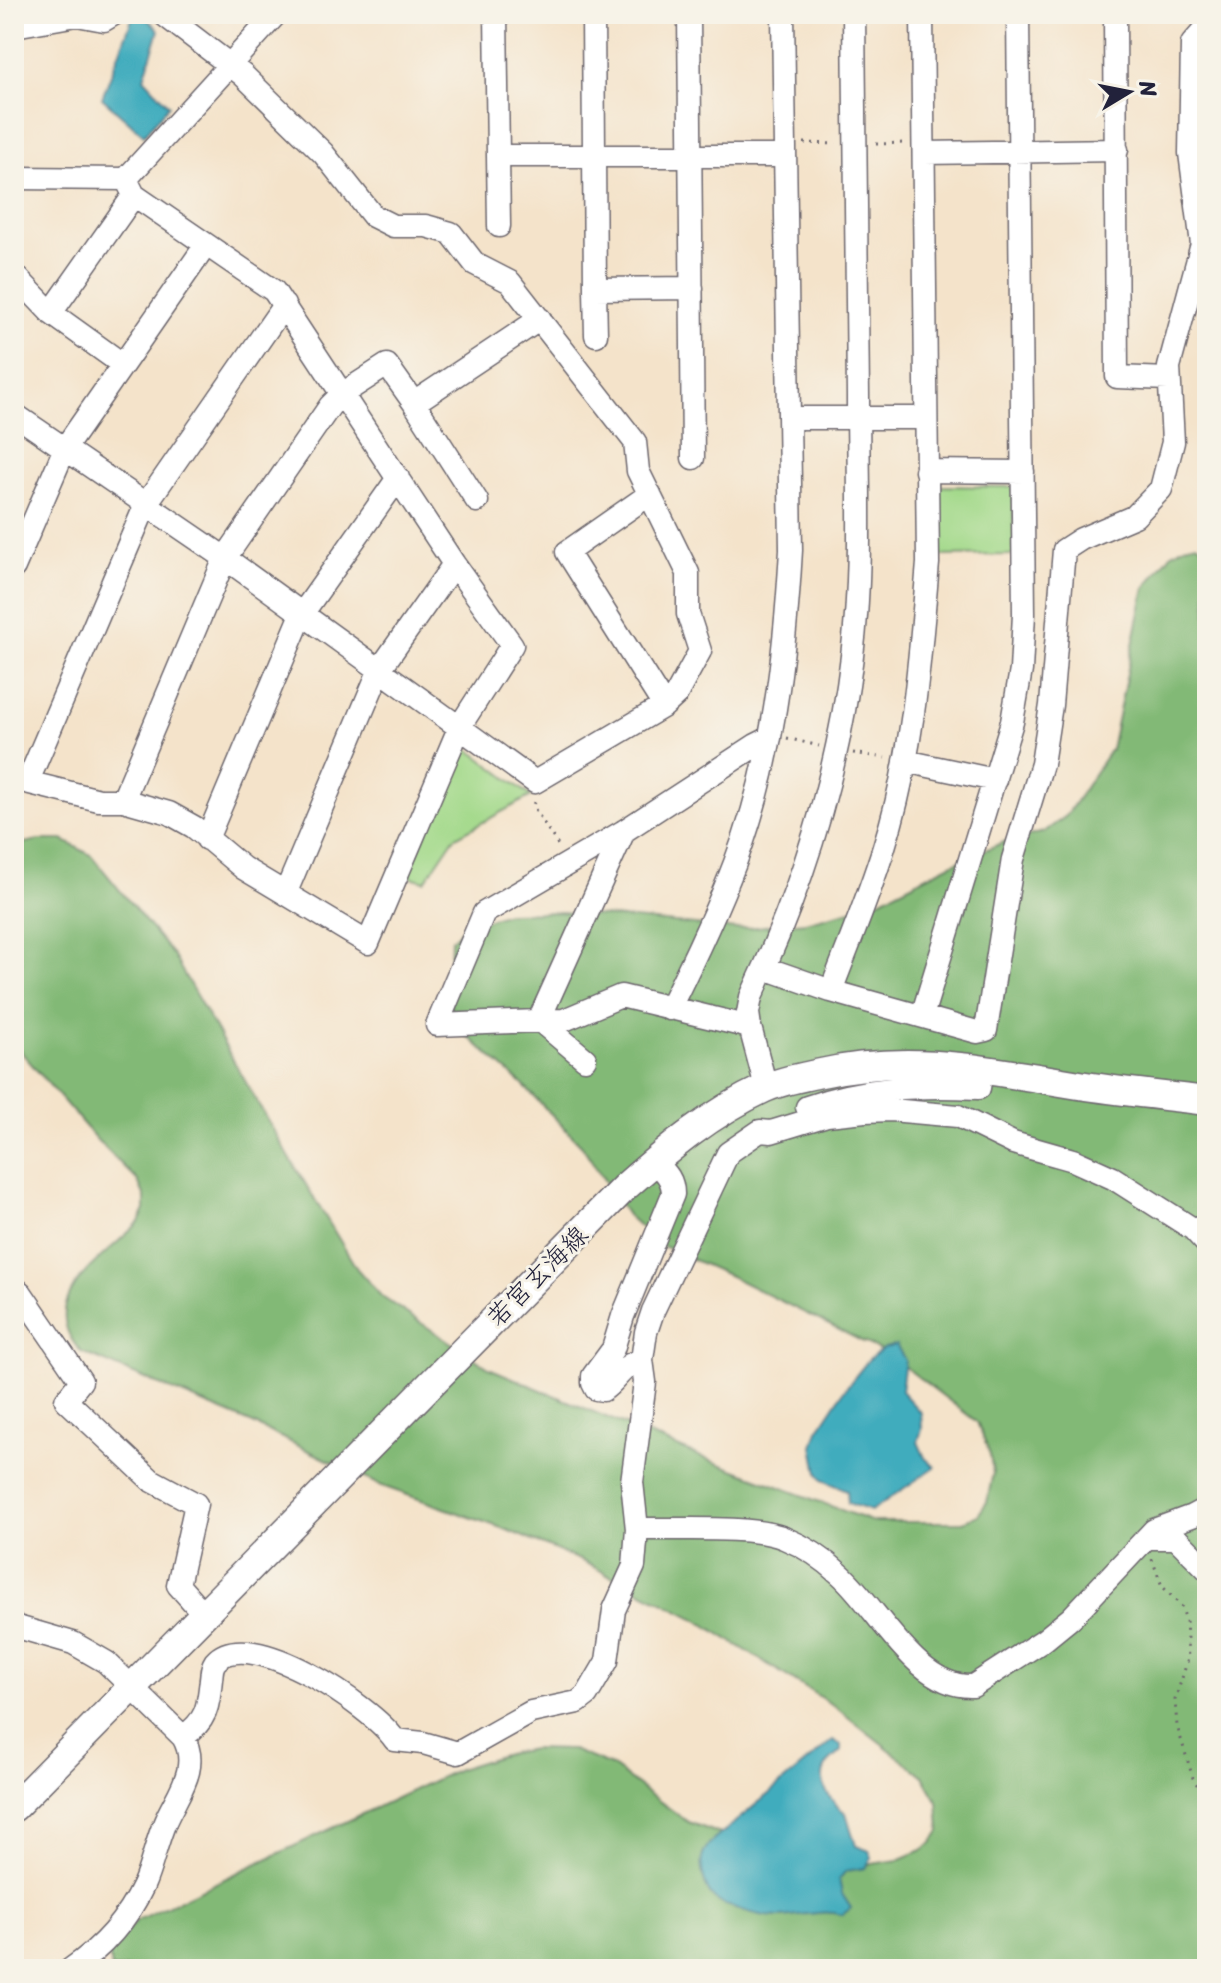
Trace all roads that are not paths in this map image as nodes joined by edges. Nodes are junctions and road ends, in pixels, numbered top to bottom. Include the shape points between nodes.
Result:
1 (114, 14) edge
2 (163, 14) edge
3 (276, 14) edge
4 (496, 14) edge
5 (593, 14) edge
6 (689, 14) edge
7 (783, 14) edge
8 (854, 14) edge
9 (922, 14) edge
10 (1018, 14) edge
11 (1115, 14) edge
12 (14, 23) edge
13 (1207, 27) edge
14 (228, 66) junction
15 (1117, 150) junction
16 (1019, 151) junction
17 (924, 153) junction
18 (691, 154) junction
19 (594, 155) junction
20 (498, 156) junction
21 (784, 156) junction
22 (14, 178) edge
23 (130, 187) junction
24 (499, 226) dead end
25 (206, 245) junction
26 (14, 274) edge
27 (692, 288) junction
28 (595, 289) junction
29 (284, 305) junction
30 (51, 313) junction
31 (540, 319) junction
32 (596, 335) dead end
33 (122, 364) junction
34 (1168, 379) junction
35 (342, 394) junction
36 (414, 403) junction
37 (14, 414) edge
38 (858, 417) junction
39 (790, 418) junction
40 (925, 418) junction
41 (65, 448) junction
42 (693, 458) dead end
43 (926, 471) junction
44 (1023, 472) junction
45 (398, 478) junction
46 (650, 494) junction
47 (477, 501) dead end
48 (146, 504) junction
49 (225, 558) junction
50 (454, 564) junction
51 (14, 567) edge
52 (302, 614) junction
53 (380, 669) junction
54 (664, 706) junction
55 (460, 726) junction
56 (771, 736) junction
57 (905, 761) junction
58 (21, 780) edge
59 (995, 780) junction
60 (123, 800) junction
61 (624, 831) junction
62 (207, 839) junction
63 (286, 892) junction
64 (765, 968) junction
65 (831, 991) junction
66 (669, 1009) junction
67 (922, 1016) junction
68 (539, 1020) junction
69 (750, 1027) junction
70 (585, 1059) dead end
71 (982, 1069) junction
72 (766, 1087) junction
73 (1207, 1101) edge
74 (760, 1131) junction
75 (654, 1161) junction
76 (1207, 1244) edge
77 (14, 1287) edge
78 (642, 1360) junction
79 (1207, 1508) edge
80 (637, 1529) junction
81 (1146, 1538) junction
82 (1207, 1569) edge
83 (203, 1613) junction
84 (14, 1626) edge
85 (133, 1689) junction
86 (183, 1737) junction
87 (14, 1807) edge
88 (71, 1969) edge

1 - 12 street via 104,20 77,15
2 - 14 street
3 - 14 street
4 - 20 street
5 - 19 street
6 - 18 street
7 - 21 street
8 - 38 street
9 - 17 street
10 - 16 street
11 - 15 street
13 - 34 street via 1192,44 1191,54 1190,153 1202,244
14 - 23 street
14 - 31 street via 323,153 373,216 393,226 451,233 475,264 510,282
15 - 16 street
15 - 34 street via 1117,377
16 - 17 street
16 - 44 street
17 - 40 street
18 - 19 street
18 - 21 street
18 - 27 street
19 - 20 street
19 - 28 street
20 - 24 street
21 - 39 street
22 - 23 street
23 - 25 street
23 - 30 street
25 - 29 street via 274,291
25 - 33 street
26 - 30 street
27 - 28 street
27 - 42 street
28 - 32 street
29 - 35 street
29 - 48 street
30 - 33 street
31 - 36 street
31 - 46 street via 635,442 638,471
33 - 41 street
34 - 67 street via 1173,442 1161,489 1135,516 1064,550 1044,749 1013,859 986,1030
35 - 36 street via 387,365
35 - 45 street
35 - 49 street
36 - 47 street
37 - 41 street
38 - 39 street
38 - 40 street
38 - 64 street via 855,623 837,751 798,889
39 - 56 street via 787,623
40 - 43 street
41 - 48 street
41 - 51 street
43 - 44 street
43 - 57 street via 928,563
44 - 59 street via 1021,670
45 - 50 street
45 - 52 street
46 - 54 street via 688,573 688,614 700,651 676,695
46 - 54 street via 567,552
48 - 49 street
48 - 58 street
49 - 52 street
49 - 60 street
50 - 53 street
50 - 55 street via 512,645
52 - 53 street
52 - 62 street
53 - 55 street
53 - 63 street
54 - 55 street via 535,782
55 - 63 street via 368,943
56 - 61 street
56 - 66 street via 736,861
57 - 59 street
57 - 65 street via 884,846
58 - 60 street via 99,800
59 - 67 street
60 - 62 street via 169,813
61 - 68 street
61 - 68 street via 484,913 437,1025
62 - 63 street via 243,868
64 - 65 street
64 - 69 street via 751,997
65 - 67 street
66 - 68 street via 621,996 564,1020
66 - 69 street
68 - 70 street
69 - 72 street
71 - 72 main road, 若宮玄海線 via 882,1063
71 - 73 main road, 若宮玄海線
71 - 74 street via 979,1088 879,1089 815,1104
72 - 75 main road, 若宮玄海線 via 719,1112
74 - 76 street via 865,1111 958,1116 1013,1143 1113,1178 1193,1229
74 - 78 street via 728,1153 718,1172 653,1311
75 - 78 street via 669,1175 673,1194 613,1349 593,1376 596,1389 603,1390 622,1369
75 - 83 main road, 若宮玄海線
77 - 83 street via 81,1381 66,1400 151,1480 196,1504 178,1585
78 - 80 street via 645,1382 632,1482
79 - 81 street
80 - 81 street via 780,1536 842,1576 925,1668 960,1687 973,1686 1044,1640
80 - 86 street via 634,1566 614,1610 607,1661 578,1702 531,1712 458,1753 395,1740 371,1713 330,1686 294,1667 240,1650 223,1655 212,1666 209,1703 200,1724
81 - 82 street via 1176,1538
83 - 85 main road, 若宮玄海線
84 - 85 street via 73,1643 106,1662
85 - 86 street
85 - 87 main road, 若宮玄海線
86 - 88 street via 191,1770 144,1884 114,1932

